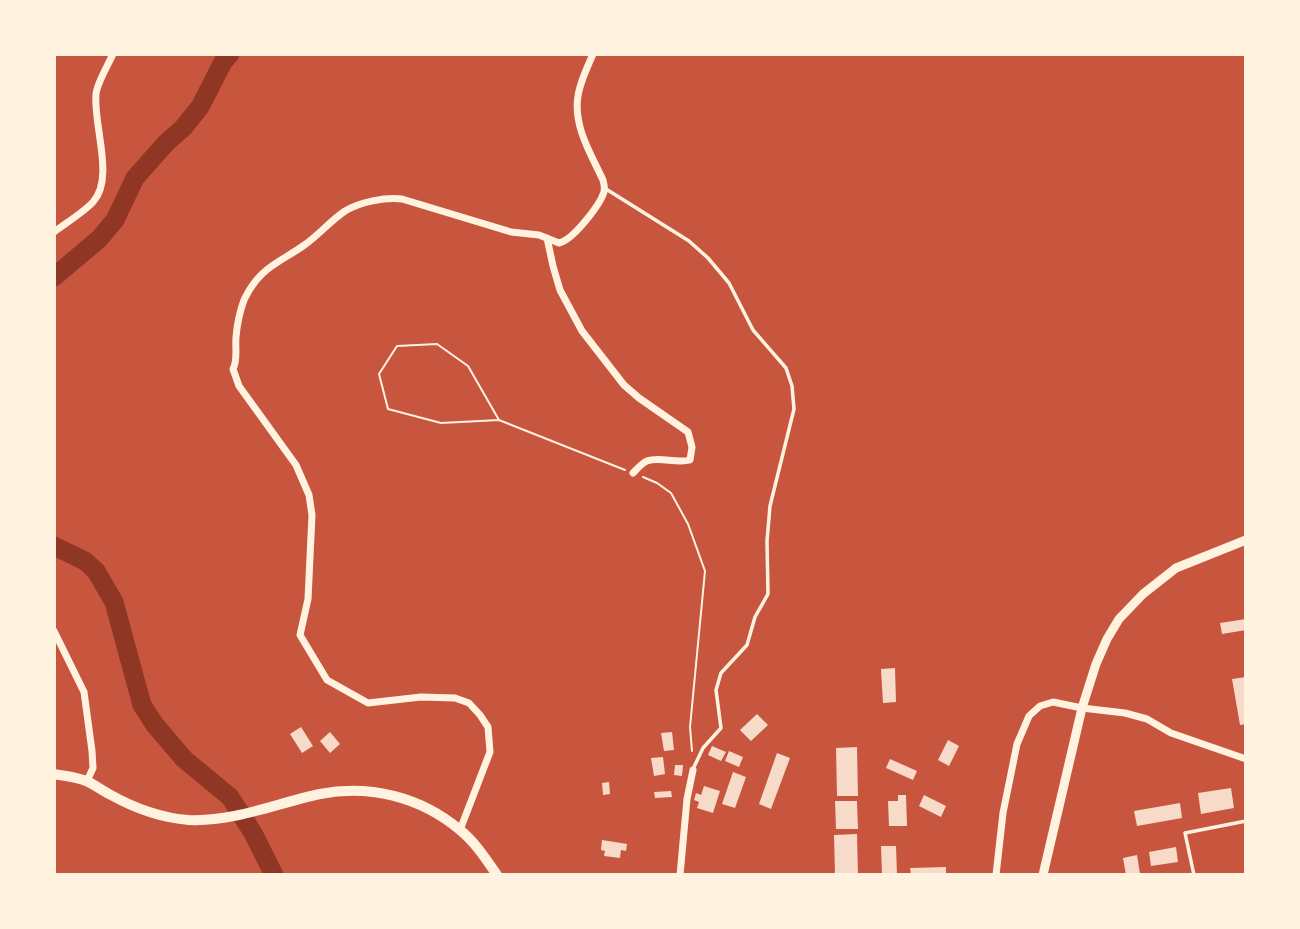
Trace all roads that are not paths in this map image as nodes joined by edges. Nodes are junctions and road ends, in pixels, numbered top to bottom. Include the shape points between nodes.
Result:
1 (113, 54) edge
2 (593, 54) edge
3 (605, 188) junction
4 (54, 232) edge
5 (547, 238) junction
6 (634, 473) road end
7 (1246, 541) edge
8 (54, 631) edge
9 (1082, 708) junction
10 (1246, 759) edge
11 (693, 770) joint
12 (54, 774) edge
13 (87, 781) junction
14 (1246, 821) edge
15 (460, 830) junction
16 (497, 875) edge
17 (680, 875) edge
18 (996, 875) edge
19 (1043, 875) edge
20 (1194, 875) edge

1 - 4 street via 96,93 102,186 94,201
2 - 3 street via 578,98 579,119
3 - 5 street via 569,239 559,243
3 - 11 lane via 708,258 729,283 753,330 786,368 792,387 794,409 770,506 768,594 747,645 721,673 716,690 721,729 702,748
5 - 6 street via 560,290 582,331 624,385 688,432 690,460 646,461
5 - 15 street via 511,232 402,199 371,201 345,211 263,273 243,303 236,339 233,369 239,386 296,465 309,495 308,599 300,635 327,680 368,703 455,698 469,703 488,727 490,752
7 - 9 street via 1176,568 1135,602 1107,639
8 - 13 street via 84,692 93,768
9 - 10 street via 1147,719 1171,733
9 - 18 street via 1053,702 1029,716 1011,766
9 - 19 street
11 - 17 street
12 - 13 main road
13 - 15 main road via 155,814 191,820 230,817 321,794 382,792 437,813
14 - 20 lane via 1185,833
15 - 16 main road

